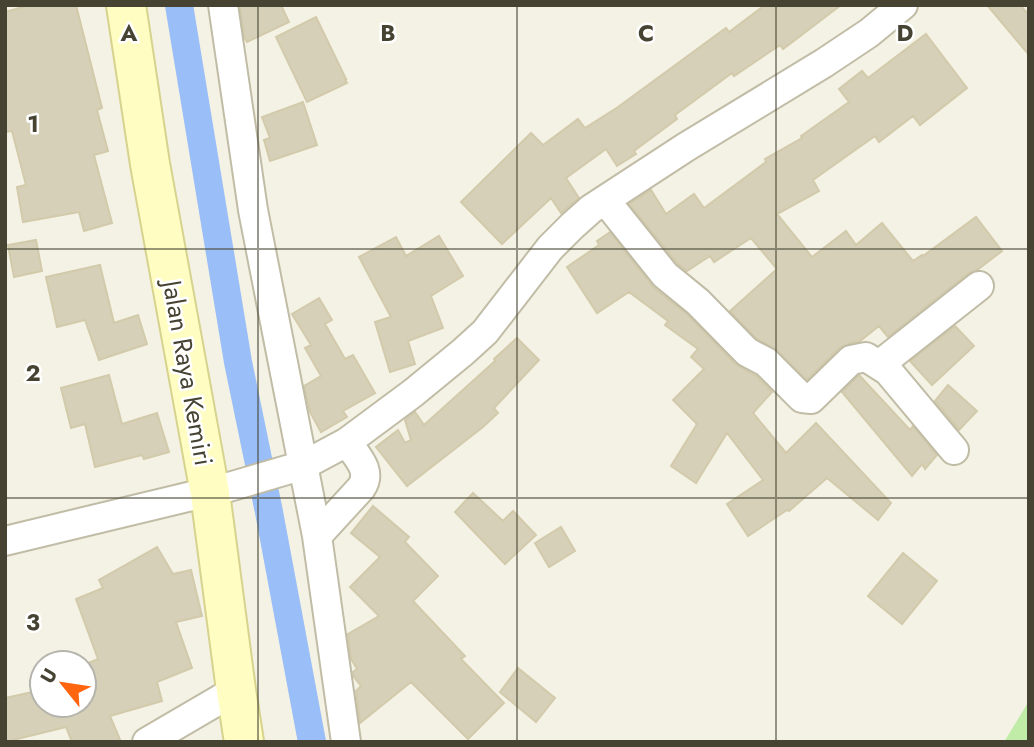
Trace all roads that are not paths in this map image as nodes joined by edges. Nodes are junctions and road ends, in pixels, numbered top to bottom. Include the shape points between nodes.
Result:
1 (126, 5) edge
2 (223, 5) edge
3 (903, 5) edge
4 (605, 200) junction
5 (979, 286) dead end
6 (879, 365) junction
7 (346, 442) junction
8 (954, 450) dead end
9 (298, 467) junction
10 (219, 490) junction
11 (317, 537) junction
12 (5, 541) edge
13 (236, 690) junction
14 (147, 742) edge
15 (244, 742) edge
16 (346, 742) edge

1 - 10 main road, Jalan Raya Kemiri via 150,164
2 - 9 street
3 - 4 street via 824,63
4 - 6 street via 665,275 802,398 811,399 851,360 866,357
4 - 7 street via 550,248 478,339
5 - 6 street
6 - 8 street
7 - 9 street
7 - 11 street via 363,465 366,481
9 - 10 street
9 - 11 street
10 - 12 street
10 - 13 main road, Jalan Raya Kemiri
11 - 16 street
13 - 14 street
13 - 15 main road, Jalan Raya Kemiri

